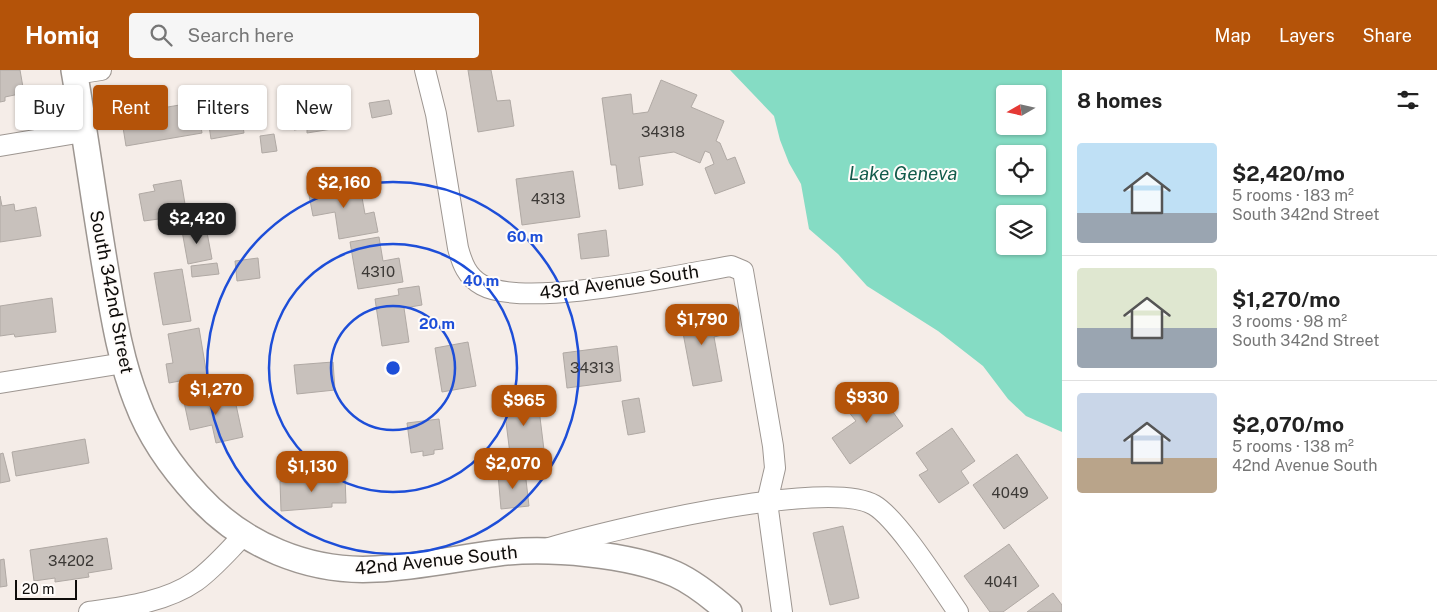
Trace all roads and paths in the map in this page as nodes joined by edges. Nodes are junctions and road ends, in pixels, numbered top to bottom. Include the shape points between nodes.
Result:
1 (101, 70) edge
2 (425, 70) edge
3 (74, 72) edge
4 (83, 132) junction
5 (0, 146) edge
6 (124, 363) junction
7 (0, 383) edge
8 (767, 502) junction
9 (243, 536) junction
10 (543, 550) junction
11 (89, 612) edge
12 (730, 612) edge
13 (782, 612) edge
14 (958, 612) edge

1 - 3 street
2 - 8 street, 43rd Avenue South via 436,114 458,248 466,269 478,283 507,293 541,293 582,290 731,266 743,271 773,446 775,468
3 - 4 street, South 342nd Street
4 - 5 street
4 - 6 street, South 342nd Street
6 - 7 street
6 - 9 street, South 342nd Street via 141,414 170,461 206,505
8 - 10 street, 42nd Avenue South via 659,520 587,536
8 - 13 street
8 - 14 street, 42nd Avenue South via 824,497 865,500 874,505 898,529
9 - 10 street, 42nd Avenue South via 298,559 354,570
9 - 11 street via 216,564 187,586 149,601
10 - 12 street, 42nd Avenue South via 578,553 676,574

